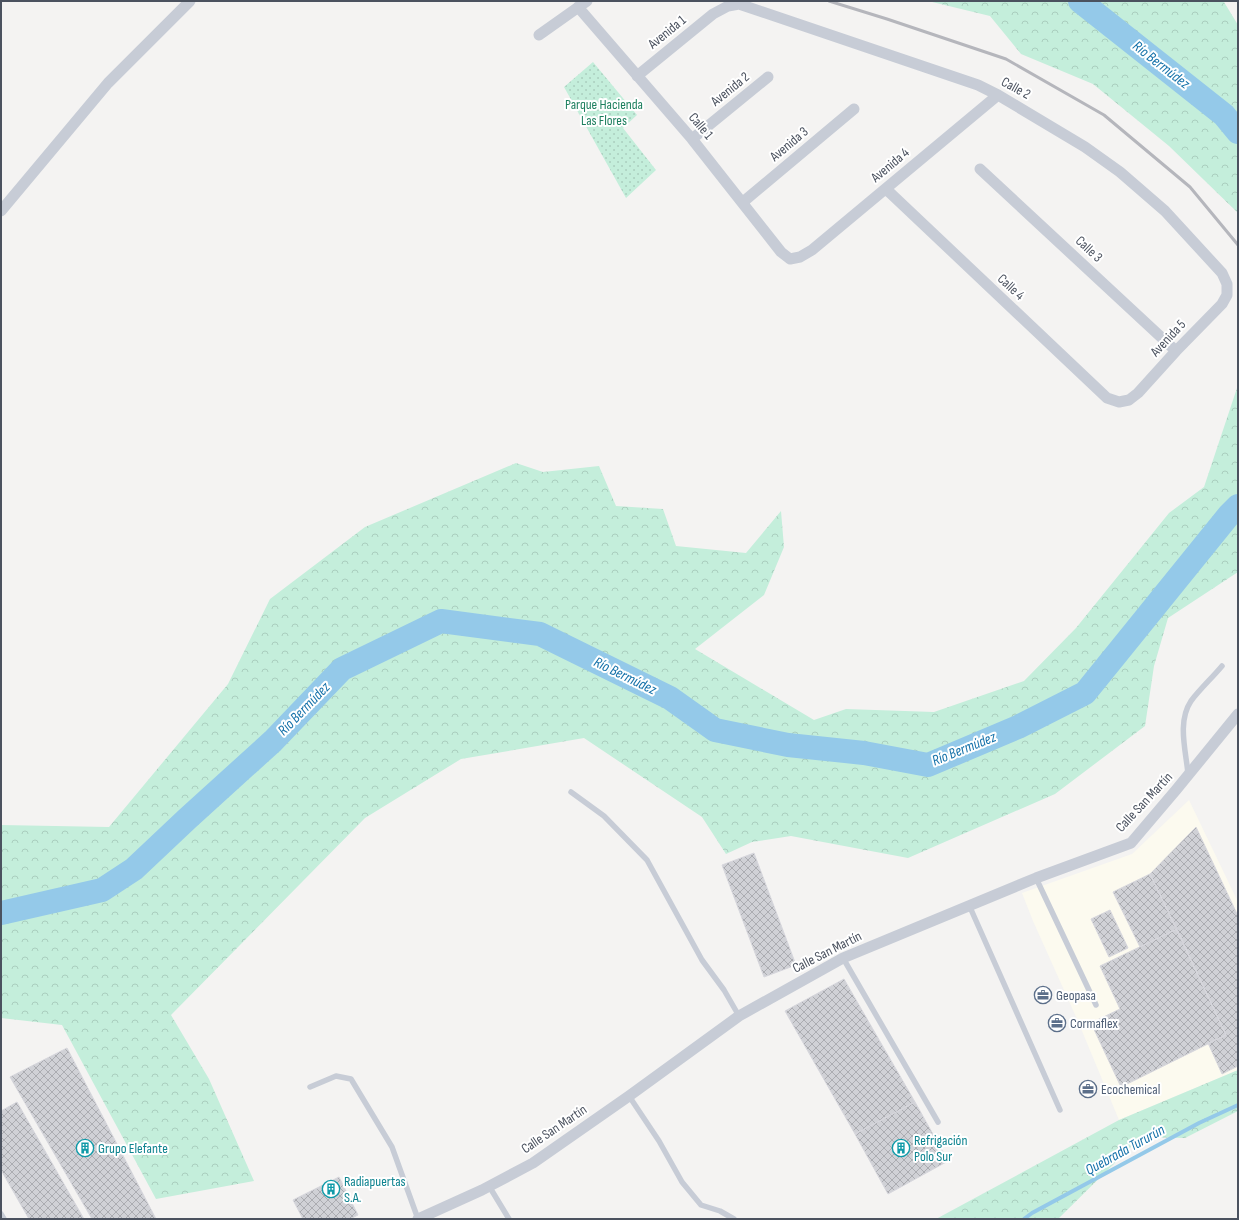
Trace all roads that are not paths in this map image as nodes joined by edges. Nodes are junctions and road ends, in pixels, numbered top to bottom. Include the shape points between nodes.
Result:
1 (190, 1) edge
2 (583, 4) edge
3 (739, 4) joint
4 (539, 35) dead end
5 (637, 76) junction
6 (768, 78) dead end
7 (998, 95) junction
8 (854, 109) dead end
9 (692, 138) junction
10 (980, 169) dead end
11 (886, 189) junction
12 (743, 202) junction
13 (1, 211) edge
14 (800, 257) joint
15 (1227, 284) joint
16 (1176, 350) junction
17 (1119, 402) joint
18 (1222, 666) dead end
19 (1238, 714) edge
20 (1188, 776) junction
21 (571, 792) dead end
22 (1036, 878) junction
23 (969, 905) junction
24 (843, 958) junction
25 (1096, 1005) dead end
26 (739, 1016) junction
27 (310, 1087) dead end
28 (629, 1096) junction
29 (1060, 1110) dead end
30 (938, 1122) dead end
31 (489, 1186) junction
32 (1, 1214) edge
33 (4, 1219) edge
34 (418, 1219) edge
35 (509, 1219) edge
36 (734, 1219) edge

1 - 13 street via 108,83
2 - 4 street
2 - 5 street, Calle 1
3 - 5 street, Avenida 1 via 728,6 713,14
3 - 7 street, Calle 2 via 978,85
5 - 9 street, Calle 1
6 - 9 street, Avenida 2
7 - 11 street, Avenida 4
7 - 15 street, Calle 2 via 1085,147 1120,172 1164,211 1222,273
8 - 12 street, Avenida 3
9 - 12 street, Calle 1
10 - 16 street, Calle 3
11 - 14 street, Avenida 4
11 - 17 street, Calle 4 via 1107,398
12 - 14 street, Calle 1 via 782,252 790,259
15 - 16 street, Avenida 5 via 1227,295 1222,304
16 - 17 street, Avenida 5 via 1138,393 1129,400
18 - 20 lane via 1191,702 1185,716 1183,728
19 - 20 street, Calle San Martín
20 - 22 street, Calle San Martín via 1131,843
21 - 26 lane via 604,816 647,860 702,960
22 - 23 street, Calle San Martín
22 - 25 lane
23 - 24 street, Calle San Martín
23 - 29 lane
24 - 26 street, Calle San Martín
24 - 30 lane
26 - 28 street, Calle San Martín
27 - 34 lane via 336,1076 351,1079 392,1147
28 - 31 street, Calle San Martín via 533,1163
28 - 36 lane via 682,1182 701,1205
31 - 34 street, Calle San Martín
31 - 35 lane
32 - 33 lane

